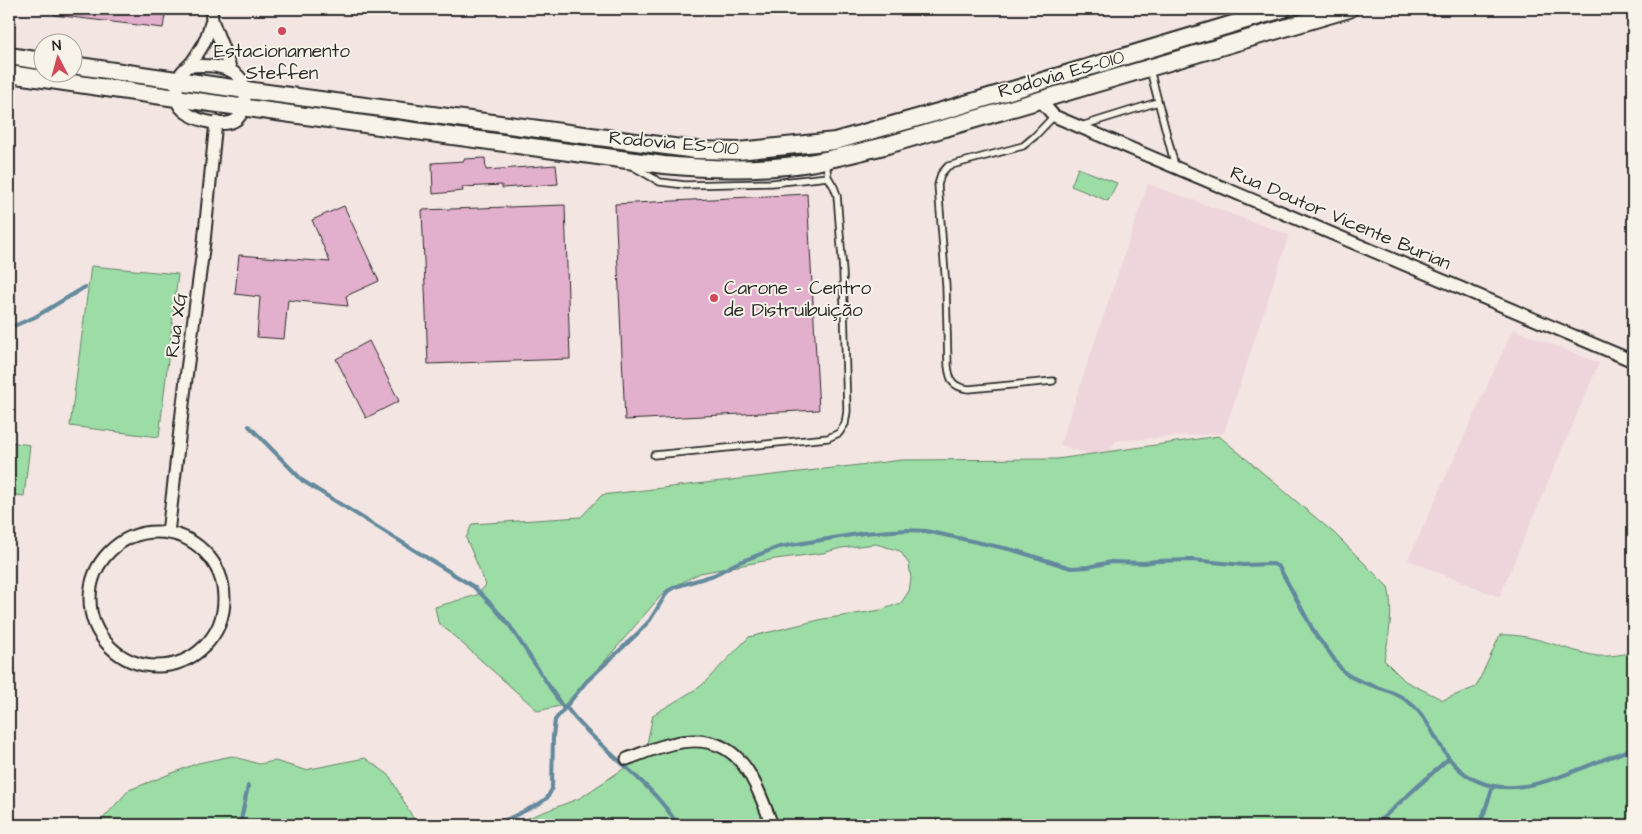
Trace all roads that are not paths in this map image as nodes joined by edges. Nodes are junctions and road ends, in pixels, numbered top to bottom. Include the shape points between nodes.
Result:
1 (1283, 9) edge
2 (1350, 9) edge
3 (212, 15) edge
4 (9, 56) edge
5 (32, 59) edge
6 (189, 66) junction
7 (82, 67) edge
8 (1149, 68) junction
9 (231, 70) junction
10 (9, 74) edge
11 (178, 81) junction
12 (246, 90) junction
13 (177, 98) junction
14 (1040, 100) junction
15 (1158, 102) junction
16 (244, 108) junction
17 (1054, 116) junction
18 (216, 122) junction
19 (1081, 126) junction
20 (1175, 166) junction
21 (827, 168) junction
22 (1633, 361) edge
23 (1053, 380) dead end
24 (654, 455) dead end
25 (168, 532) junction
26 (627, 759) dead end
27 (772, 825) edge

1 - 12 main road, Rodovia ES-010 via 835,141 738,152 696,150
2 - 8 main road, Rodovia ES-010
3 - 6 street via 202,46
3 - 9 street
4 - 5 main road
6 - 9 street
6 - 11 street via 183,69
7 - 11 main road, Rodovia ES-010
8 - 14 main road, Rodovia ES-010
8 - 15 lane
9 - 12 street via 241,78
10 - 13 main road, Rodovia ES-010
11 - 12 main road, Rodovia ES-010
11 - 13 street
12 - 16 street
13 - 16 main road, Rodovia ES-010
13 - 18 street via 187,113
14 - 17 street, Rua Doutor Vicente Burian
14 - 21 main road, Rodovia ES-010 via 884,146
15 - 19 lane
15 - 20 lane
16 - 18 street via 231,122
16 - 21 main road, Rodovia ES-010 via 673,166
17 - 19 street, Rua Doutor Vicente Burian
17 - 23 lane via 1023,146 948,166 938,185 949,379 958,388 969,389
18 - 25 street, Rua XG
19 - 20 street, Rua Doutor Vicente Burian
20 - 22 street, Rua Doutor Vicente Burian
21 - 24 lane via 837,195 843,272 847,371 845,424 839,433 828,438
25 - 25 street via 146,533 125,540 107,554 95,572 90,594 92,616 101,636 116,652 136,663 158,666 180,662 199,652 214,635 223,615 225,593 219,572 207,553 189,540
26 - 27 street via 689,741 723,747 750,772

